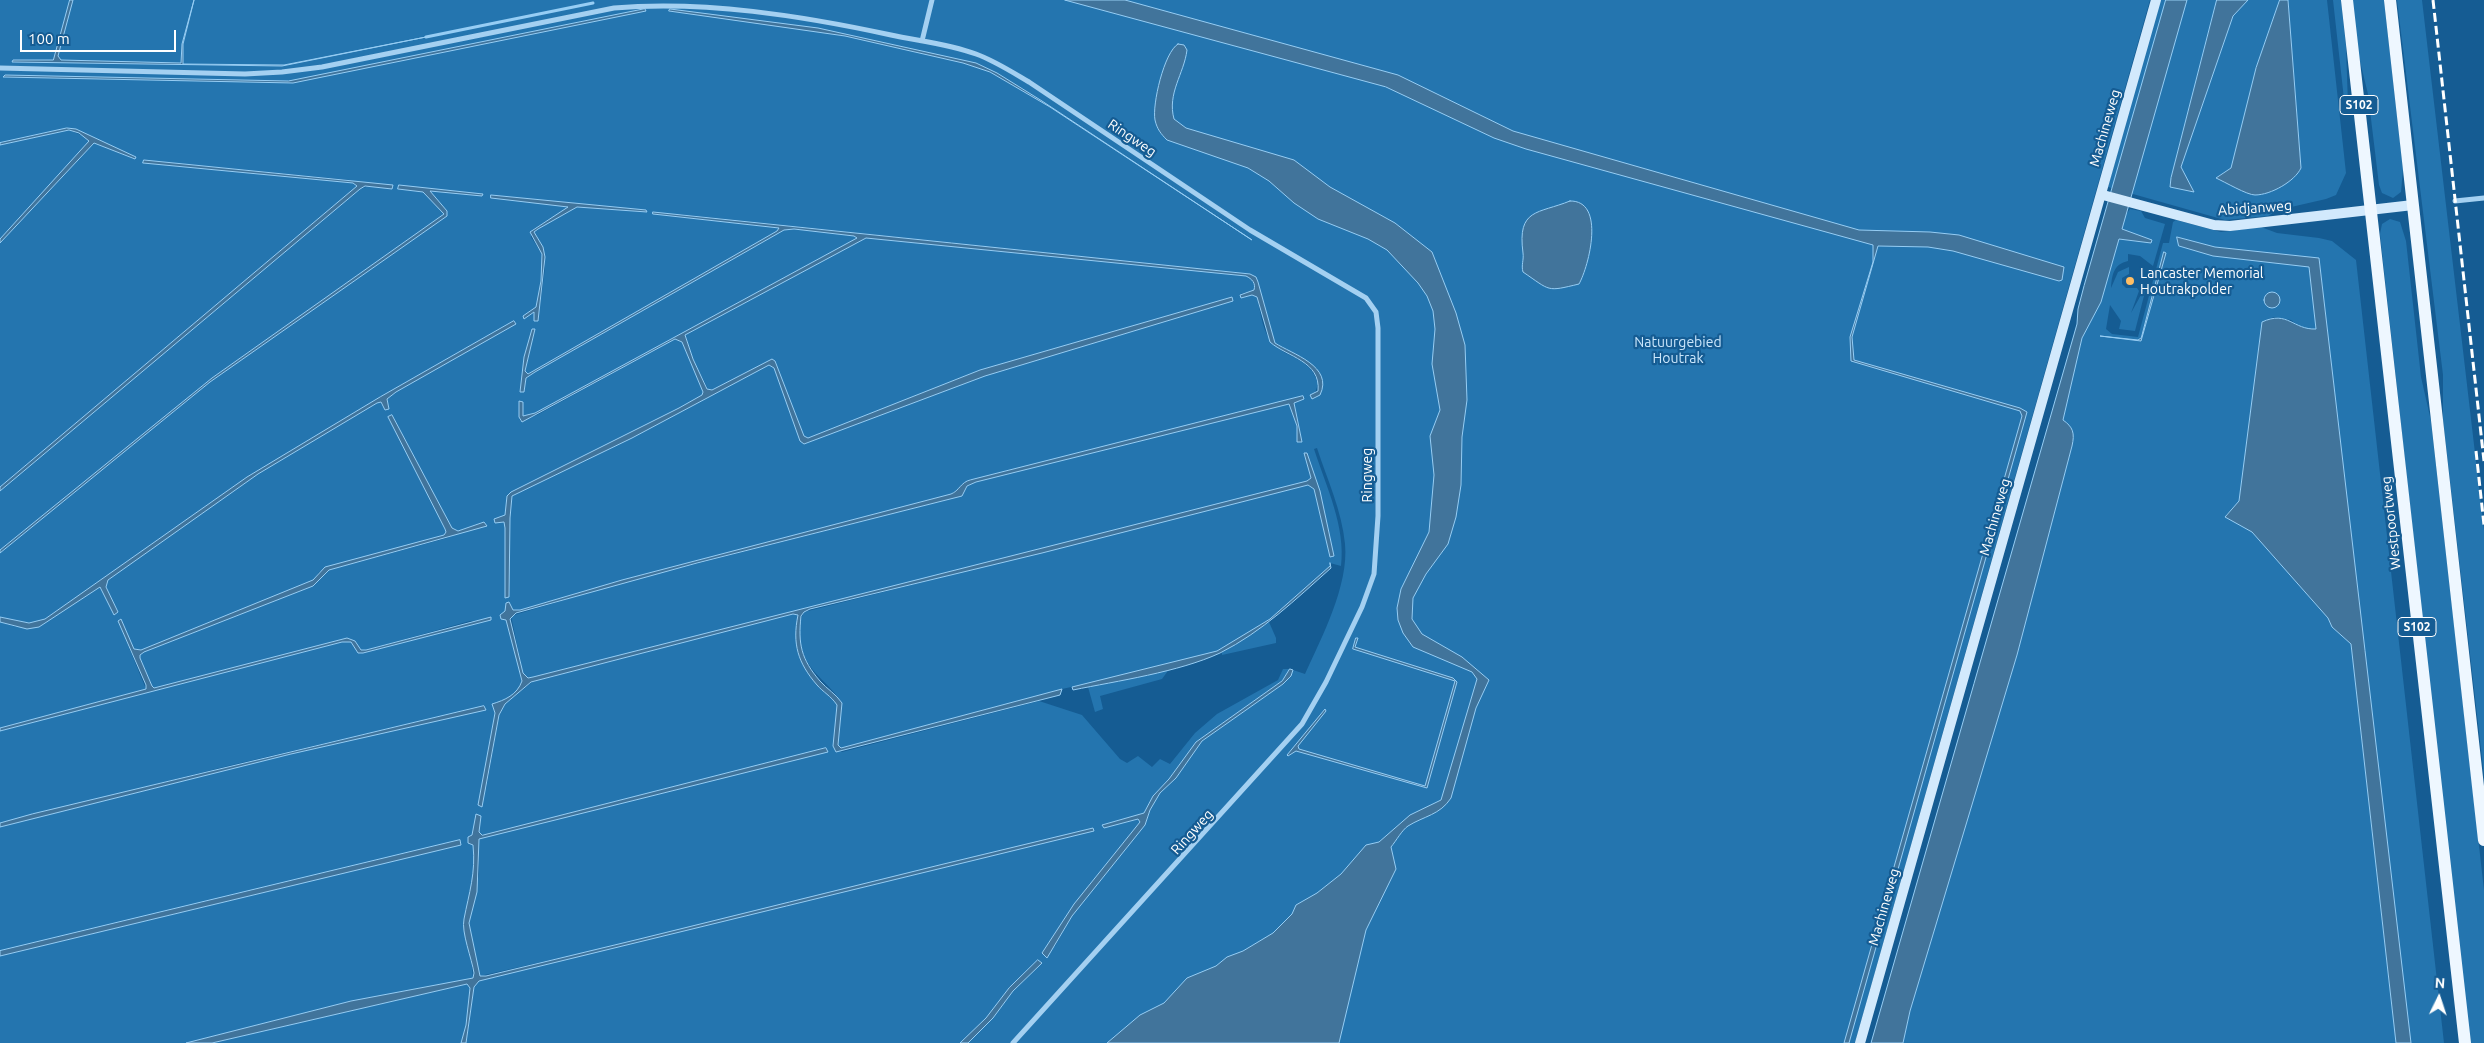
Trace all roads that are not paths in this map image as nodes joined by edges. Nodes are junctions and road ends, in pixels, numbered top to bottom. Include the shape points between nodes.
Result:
1 (932, 0) edge
2 (2156, 0) edge
3 (2347, 0) edge
4 (2390, 0) edge
5 (922, 41) junction
6 (0, 68) edge
7 (2106, 196) junction
8 (2484, 198) edge
9 (2455, 201) dead end
10 (2413, 205) junction
11 (2372, 210) junction
12 (2484, 840) edge
13 (1013, 1043) edge
14 (1860, 1043) edge
15 (2465, 1043) edge

1 - 5 street
2 - 7 street, Machineweg via 2106,173
3 - 11 main road, Westpoortweg / S102
4 - 10 main road
5 - 6 street, Ringweg via 820,20 696,3 659,2 282,72 245,74
5 - 13 street, Ringweg via 974,54 1022,78 1257,235 1362,294 1374,307 1378,322 1376,566 1366,598 1319,696 1302,724 1277,753
7 - 11 street, Abidjanweg via 2214,225 2230,226
7 - 14 street, Machineweg via 2095,212
8 - 9 street
10 - 11 street, Abidjanweg
10 - 12 main road
11 - 15 main road, Westpoortweg / S102

